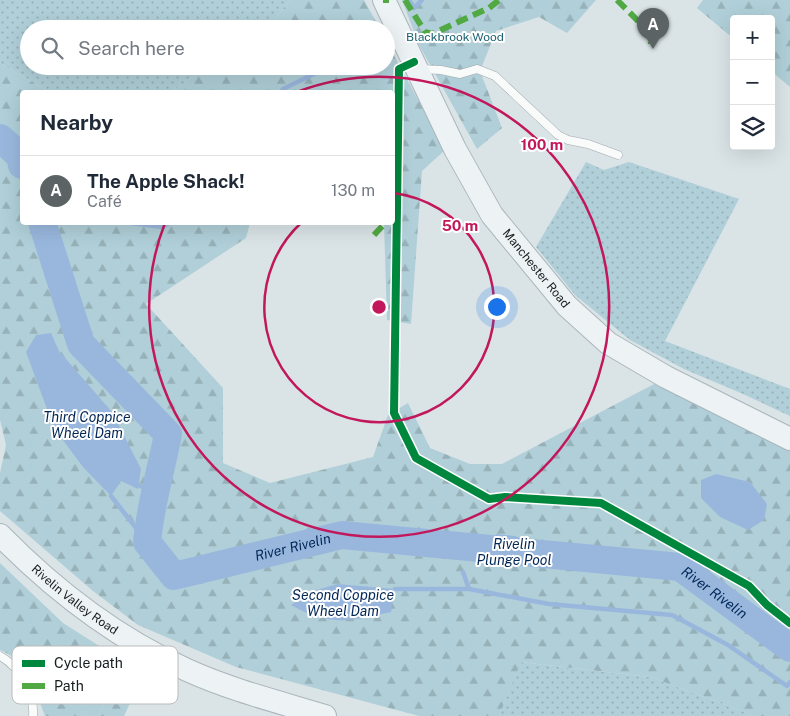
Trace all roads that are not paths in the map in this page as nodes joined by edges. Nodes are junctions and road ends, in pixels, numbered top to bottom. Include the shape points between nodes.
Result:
1 (384, 0) edge
2 (393, 20) edge
3 (395, 23) edge
4 (416, 68) junction
5 (618, 155) dead end
6 (790, 439) edge
7 (0, 535) edge
8 (138, 646) edge
9 (0, 656) edge
10 (12, 664) edge
11 (178, 665) edge
12 (29, 704) edge
13 (33, 716) edge
14 (325, 716) edge

1 - 2 main road, Manchester Road
3 - 4 main road, Manchester Road
4 - 5 lane via 460,74 477,69 495,76 558,134
4 - 6 main road, Manchester Road via 455,149 492,215 567,306 608,343 666,377
7 - 8 main road, Rivelin Valley Road via 67,597
9 - 10 lane
11 - 14 main road, Rivelin Valley Road via 205,678
12 - 13 lane

